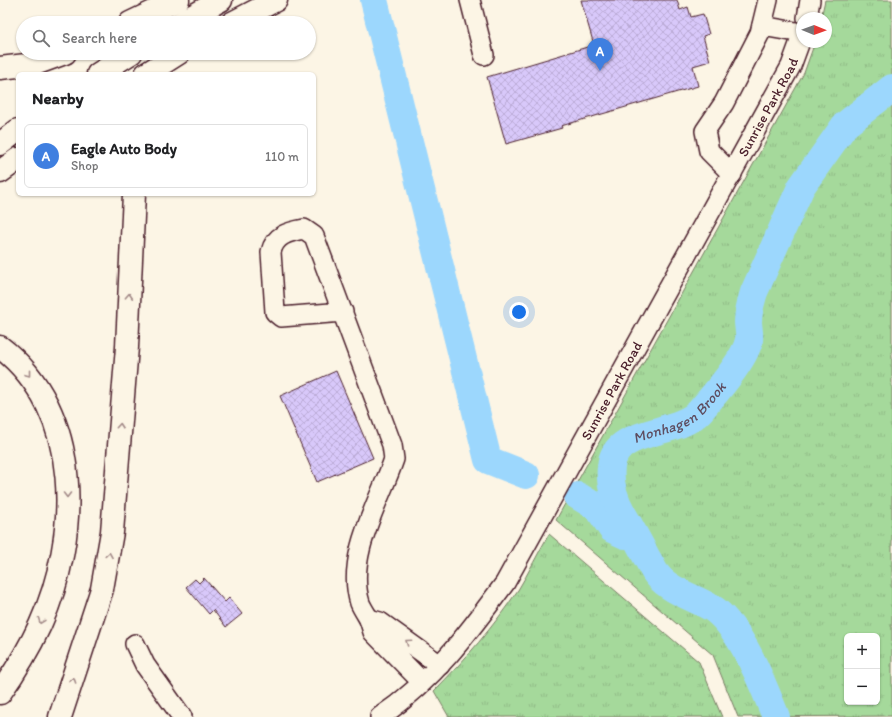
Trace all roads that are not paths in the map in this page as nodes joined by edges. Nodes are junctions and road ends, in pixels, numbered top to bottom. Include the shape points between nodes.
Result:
1 (178, 0) edge
2 (221, 0) edge
3 (276, 0) edge
4 (470, 0) edge
5 (768, 0) edge
6 (810, 0) edge
7 (808, 12) edge
8 (145, 16) edge
9 (192, 16) edge
10 (245, 16) edge
11 (762, 26) junction
12 (796, 34) edge
13 (797, 48) edge
14 (484, 55) dead end
15 (46, 60) edge
16 (120, 60) edge
17 (168, 60) edge
18 (0, 68) edge
19 (151, 71) edge
20 (101, 72) edge
21 (16, 132) edge
22 (0, 144) edge
23 (16, 160) edge
24 (0, 172) edge
25 (732, 174) junction
26 (134, 196) edge
27 (343, 312) junction
28 (0, 347) edge
29 (369, 619) junction
30 (135, 644) dead end
31 (440, 665) junction
32 (422, 682) junction
33 (0, 693) edge
34 (60, 717) edge
35 (182, 717) edge
36 (380, 717) edge

1 - 8 main road
2 - 9 main road
3 - 10 main road
4 - 14 street
5 - 11 street
6 - 7 street
11 - 12 street
11 - 25 street via 724,103 705,131 709,151
13 - 25 street, Sunrise Park Road via 791,66
15 - 18 main road via 35,64
16 - 20 main road
17 - 19 main road
21 - 22 main road
23 - 24 main road
25 - 31 street, Sunrise Park Road via 505,583 476,624
34 -> 26 main road via 102,589 112,532 127,347
27 - 27 street via 314,236 304,229 278,237 271,252 275,312 281,318
27 - 29 street via 392,445 394,459 366,532 360,558 360,603
28 -> 33 main road via 27,371 54,417 66,463 67,498 60,562 49,598 27,652
31 -> 29 street via 380,622
29 - 32 street via 373,632
30 - 35 street via 145,665
31 - 32 street, Sunrise Park Road
32 - 36 street, Sunrise Park Road

